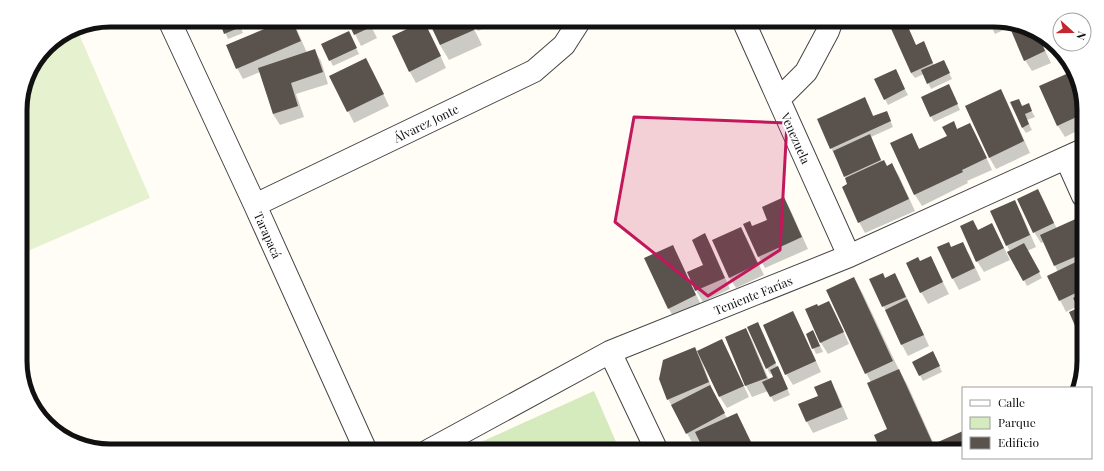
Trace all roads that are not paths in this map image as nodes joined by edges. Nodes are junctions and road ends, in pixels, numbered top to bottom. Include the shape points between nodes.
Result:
1 (172, 27) edge
2 (576, 27) edge
3 (746, 27) edge
4 (829, 27) edge
5 (779, 99) junction
6 (1075, 154) edge
7 (255, 205) junction
8 (849, 256) junction
9 (610, 352) junction
10 (363, 444) edge
11 (441, 444) edge
12 (654, 444) edge

1 - 7 street, Tarapacá
2 - 7 street, Álvarez Jonte via 564,45 534,71
3 - 5 street, Venezuela
4 - 5 street via 806,72
5 - 8 street, Venezuela
6 - 8 street, Teniente Farías
7 - 10 street, Tarapacá
8 - 9 street, Teniente Farías
9 - 11 street, Teniente Farías
9 - 12 street

